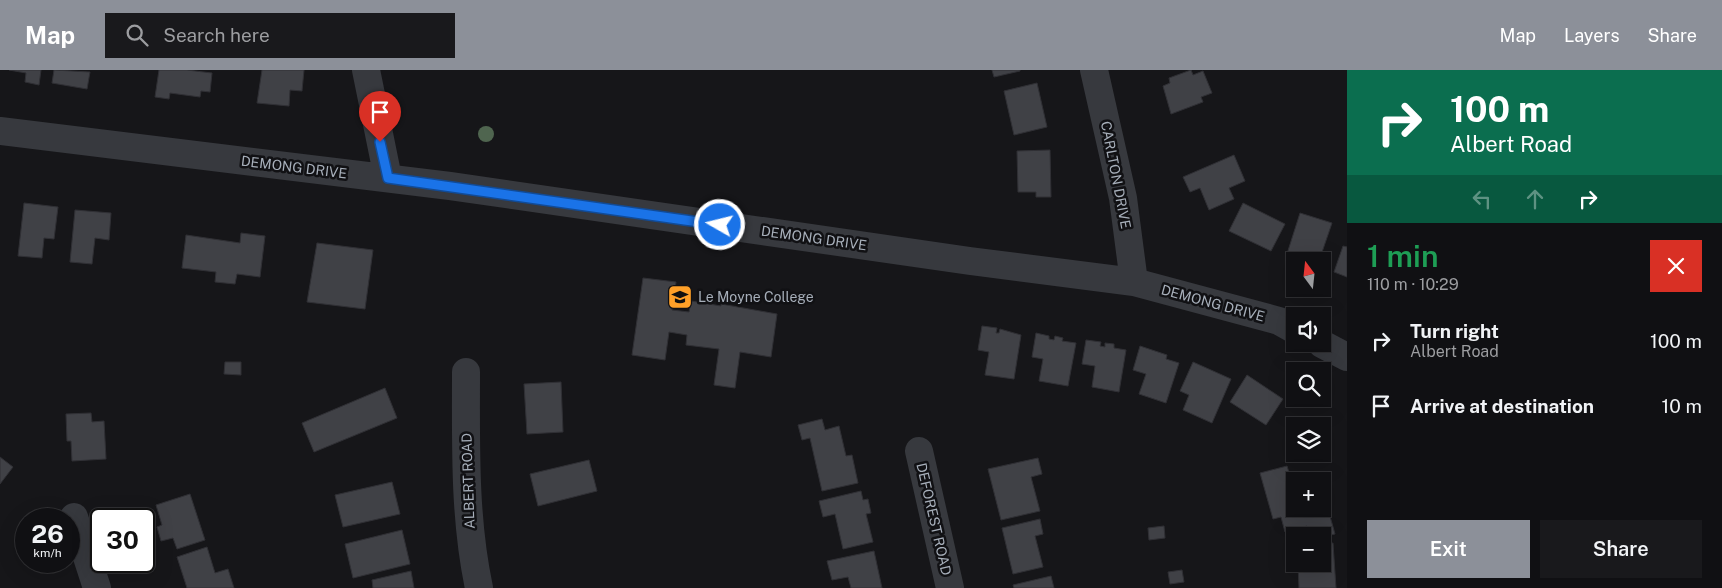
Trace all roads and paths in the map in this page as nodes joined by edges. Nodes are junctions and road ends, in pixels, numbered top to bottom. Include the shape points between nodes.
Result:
1 (366, 70) edge
2 (1094, 70) edge
3 (0, 131) edge
4 (388, 178) junction
5 (1134, 282) junction
6 (1286, 325) edge
7 (1331, 349) edge
8 (1347, 357) edge
9 (466, 372) dead end
10 (919, 451) dead end
11 (80, 536) edge
12 (97, 588) edge
13 (479, 588) edge
14 (950, 588) edge

1 - 4 street
2 - 5 street, CARLTON DRIVE via 1122,198
3 - 4 street, DEMONG DRIVE
4 - 5 street, DEMONG DRIVE
5 - 6 street, DEMONG DRIVE
7 - 8 street
9 - 13 street, ALBERT ROAD via 466,496
10 - 14 street, DEFOREST ROAD
11 - 12 street

